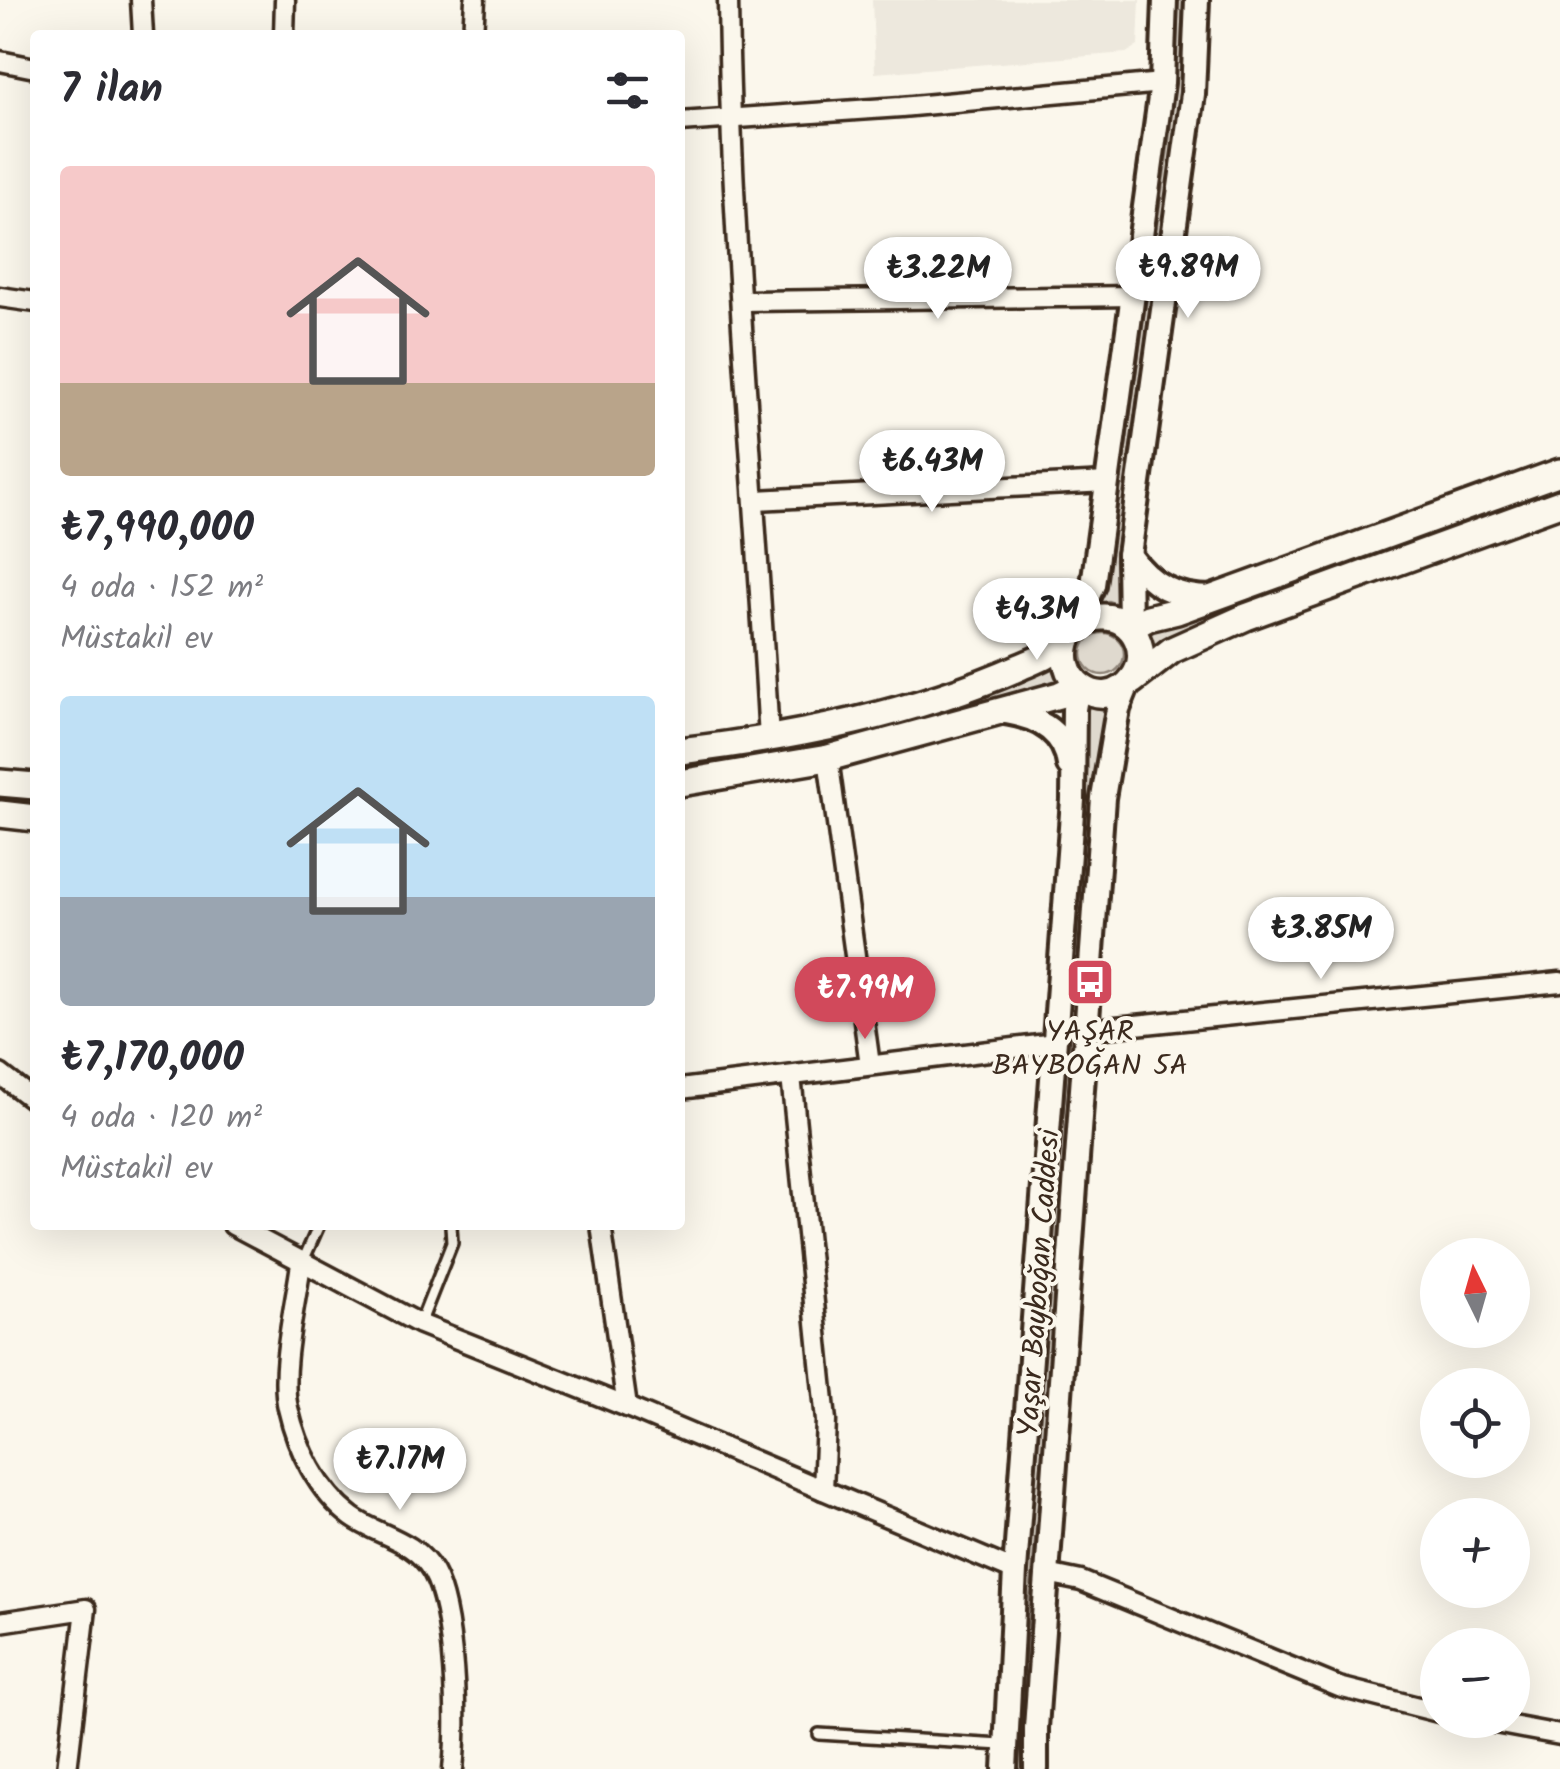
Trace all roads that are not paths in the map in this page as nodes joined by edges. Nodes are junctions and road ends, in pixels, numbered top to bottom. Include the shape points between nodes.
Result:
1 (141, 0) edge
2 (285, 0) edge
3 (475, 0) edge
4 (728, 0) edge
5 (1165, 0) edge
6 (1197, 0) edge
7 (143, 30) edge
8 (284, 30) edge
9 (473, 30) edge
10 (0, 60) edge
11 (30, 67) edge
12 (1162, 83) junction
13 (730, 120) junction
14 (685, 122) edge
15 (1133, 296) junction
16 (0, 297) edge
17 (30, 301) edge
18 (742, 301) junction
19 (1560, 472) edge
20 (1106, 482) junction
21 (756, 500) junction
22 (1560, 503) edge
23 (1129, 555) junction
24 (1215, 598) junction
25 (1130, 628) junction
26 (1072, 631) junction
27 (1128, 684) junction
28 (1078, 686) junction
29 (996, 711) junction
30 (769, 740) junction
31 (685, 750) edge
32 (828, 758) junction
33 (0, 782) edge
34 (685, 782) edge
35 (30, 785) edge
36 (1073, 800) junction
37 (0, 814) edge
38 (30, 817) edge
39 (1560, 982) edge
40 (1086, 1030) junction
41 (1055, 1044) junction
42 (870, 1065) junction
43 (0, 1074) edge
44 (791, 1076) junction
45 (685, 1088) edge
46 (30, 1097) edge
47 (242, 1230) edge
48 (317, 1230) edge
49 (452, 1230) edge
50 (602, 1230) edge
51 (302, 1263) junction
52 (420, 1324) junction
53 (627, 1407) junction
54 (823, 1490) junction
55 (1015, 1572) junction
56 (1047, 1574) junction
57 (0, 1622) edge
58 (1420, 1707) edge
59 (1530, 1729) edge
60 (819, 1734) dead end
61 (1560, 1735) edge
62 (1005, 1757) edge
63 (67, 1769) edge
64 (452, 1769) edge
65 (1036, 1769) edge

1 - 7 street
2 - 8 street
3 - 9 street
4 - 13 street
5 - 12 street
6 - 23 street via 1193,94
10 - 11 street
12 - 13 street
12 - 15 street
13 - 14 street
13 - 18 street
15 - 18 street
15 - 20 street
16 - 17 street
18 - 21 street
19 - 24 main road
20 - 21 street
20 - 26 street via 1092,585
21 - 30 street
22 - 27 main road via 1221,628 1172,650
23 - 24 street via 1174,594
23 - 25 street
24 - 25 main road
25 - 26 main road via 1105,617
25 - 27 main road via 1141,662
26 - 28 main road via 1064,654
26 - 30 main road via 1049,653 971,686
27 - 28 main road via 1104,694
27 - 40 street, Yaşar Bayboğan Caddesi via 1103,798
28 - 29 main road
28 - 36 street, Yaşar Bayboğan Caddesi
29 - 32 main road
29 - 36 street via 1050,728 1068,750
30 - 31 main road
32 - 34 main road
32 - 42 street
33 - 35 main road
36 - 41 street, Yaşar Bayboğan Caddesi
37 - 38 main road
39 - 40 street
40 - 56 street, Yaşar Bayboğan Caddesi
41 - 42 street
41 - 55 street, Yaşar Bayboğan Caddesi
42 - 44 street
43 - 46 street
44 - 45 street
44 - 54 street via 826,1421
47 - 51 street
48 - 51 lane
49 - 52 lane
50 - 53 street
51 - 52 street
51 - 64 street via 284,1386 288,1409 309,1468 328,1494 354,1519 398,1538 433,1572 447,1620 454,1689
52 - 53 street
53 - 54 street
54 - 55 street
55 - 62 street, Yaşar Bayboğan Caddesi
56 - 58 street via 1081,1581 1338,1686
56 - 65 street, Yaşar Bayboğan Caddesi
57 - 63 street via 86,1610
59 - 61 street
60 - 62 lane

